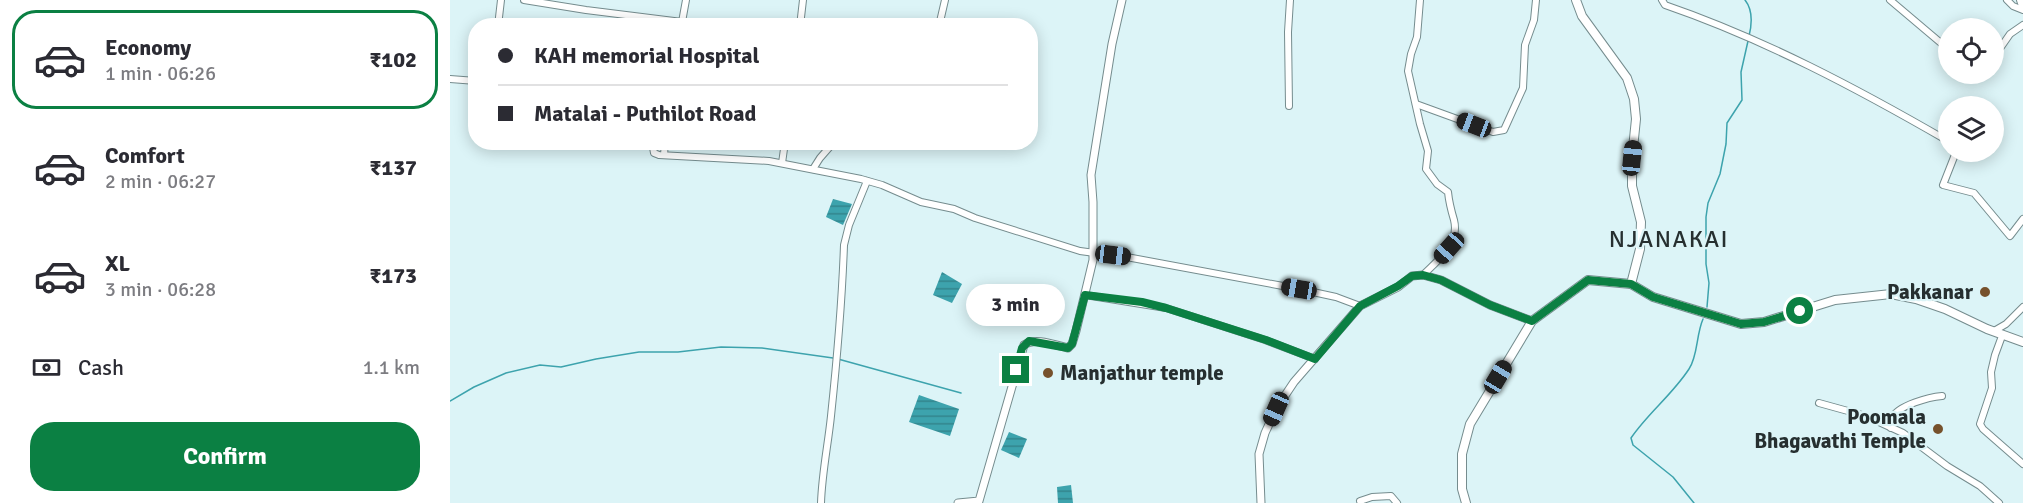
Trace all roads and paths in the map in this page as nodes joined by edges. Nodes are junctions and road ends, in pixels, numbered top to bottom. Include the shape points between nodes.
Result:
1 (501, 0) edge
2 (524, 0) edge
3 (686, 0) edge
4 (803, 0) edge
5 (945, 0) edge
6 (1122, 0) edge
7 (1290, 0) edge
8 (1420, 0) edge
9 (1536, 0) edge
10 (1576, 0) edge
11 (1662, 0) edge
12 (1890, 0) edge
13 (2007, 0) edge
14 (2021, 0) edge
15 (2023, 8) edge
16 (499, 18) edge
17 (641, 18) edge
18 (683, 18) edge
19 (801, 18) edge
20 (941, 18) edge
21 (2023, 25) edge
22 (1938, 41) edge
23 (2004, 43) edge
24 (450, 79) edge
25 (468, 80) edge
26 (1416, 104) junction
27 (1289, 106) dead end
28 (1938, 135) edge
29 (653, 150) edge
30 (664, 150) edge
31 (784, 150) edge
32 (827, 150) edge
33 (664, 156) junction
34 (1952, 162) edge
35 (782, 164) junction
36 (813, 169) junction
37 (867, 181) junction
38 (2023, 219) edge
39 (1094, 253) junction
40 (1423, 275) junction
41 (1631, 284) junction
42 (1085, 295) junction
43 (1360, 306) junction
44 (2023, 307) edge
45 (1532, 321) junction
46 (1993, 332) junction
47 (2002, 336) junction
48 (2023, 342) edge
49 (1315, 359) junction
50 (1942, 396) dead end
51 (1819, 403) dead end
52 (1891, 428) junction
53 (2023, 464) edge
54 (1360, 501) dead end
55 (979, 502) edge
56 (821, 503) edge
57 (958, 503) edge
58 (1261, 503) edge
59 (1397, 503) edge
60 (1466, 503) edge
61 (2000, 503) edge

1 - 16 street
2 - 17 street
3 - 18 street
4 - 19 street
5 - 20 street
6 - 39 street via 1091,175
7 - 27 street
8 - 26 street via 1417,37 1408,71
9 - 26 street via 1525,45 1523,88 1504,130 1493,132
10 - 41 main road via 1582,16 1628,78 1634,99 1632,186 1641,222 1640,249
11 - 28 street via 1665,5 1716,23 1881,102
12 - 22 street
13 - 15 street
14 - 15 main road
21 - 23 street
24 - 25 street
26 - 40 street via 1428,151 1426,169 1448,192 1455,237
29 - 33 street
30 - 33 street
31 - 35 street
32 - 36 street
33 - 35 street
34 - 38 street via 1943,185 1974,193 2010,236
35 - 36 street
36 - 37 street
37 - 39 street via 921,202
37 - 56 street via 844,244 836,375
39 - 42 street
39 - 43 street via 1299,289
40 - 43 street via 1412,276
40 - 45 street
41 - 45 main road via 1588,280
41 - 46 main road via 1653,297 1741,324 1764,322 1835,300 1891,294 1916,298
42 - 49 street via 1166,308
42 - 55 street via 1068,348 1029,341 1022,348
43 - 49 street
44 - 46 street
45 - 60 main road via 1470,424 1462,454
46 - 47 main road
47 - 48 main road
47 - 53 street via 1980,424
49 - 58 street via 1284,396 1265,434 1259,454
50 - 52 street via 1926,398 1896,413
51 - 52 street via 1866,416
52 - 61 street
54 - 59 street via 1391,496
55 - 57 street

